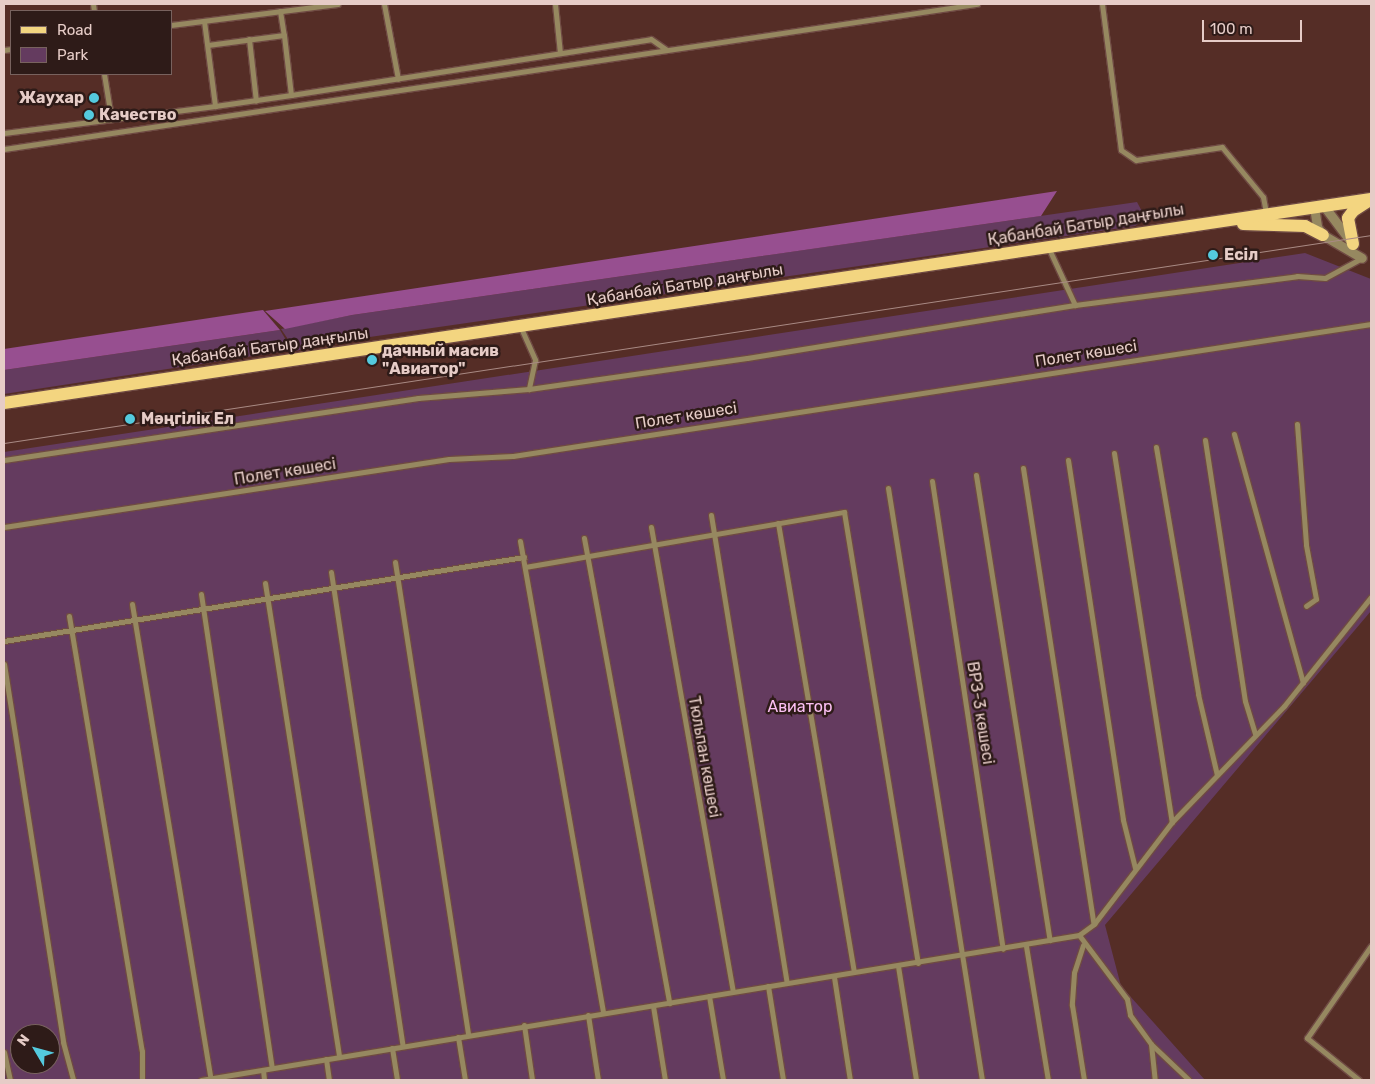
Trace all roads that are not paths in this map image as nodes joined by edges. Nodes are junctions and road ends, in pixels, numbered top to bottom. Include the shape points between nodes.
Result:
1 (338, 4) edge
2 (384, 4) edge
3 (555, 4) edge
4 (977, 4) edge
5 (1102, 4) edge
6 (280, 10) junction
7 (204, 21) junction
8 (172, 25) edge
9 (284, 35) junction
10 (249, 39) junction
11 (208, 45) junction
12 (666, 50) junction
13 (560, 53) junction
14 (104, 75) edge
15 (398, 79) junction
16 (291, 96) junction
17 (256, 101) junction
18 (215, 106) junction
19 (111, 117) junction
20 (4, 132) edge
21 (4, 149) edge
22 (1371, 200) edge
23 (1319, 206) junction
24 (1266, 214) junction
25 (1183, 226) junction
26 (1323, 235) junction
27 (1353, 244) junction
28 (1047, 247) junction
29 (1362, 258) junction
30 (1371, 265) edge
31 (1075, 305) junction
32 (1371, 324) edge
33 (520, 326) junction
34 (529, 388) junction
35 (4, 402) edge
36 (1297, 424) dead end
37 (1234, 434) dead end
38 (1205, 440) dead end
39 (1156, 447) dead end
40 (1114, 453) dead end
41 (4, 460) edge
42 (1068, 460) dead end
43 (1023, 468) dead end
44 (976, 475) dead end
45 (932, 482) dead end
46 (888, 488) dead end
47 (711, 515) dead end
48 (778, 523) junction
49 (4, 527) edge
50 (651, 527) dead end
51 (714, 532) junction
52 (584, 538) dead end
53 (520, 541) dead end
54 (655, 545) junction
55 (588, 557) junction
56 (524, 558) junction
57 (395, 562) dead end
58 (526, 567) junction
59 (331, 572) dead end
60 (399, 579) junction
61 (264, 583) dead end
62 (334, 587) junction
63 (201, 594) dead end
64 (1371, 596) edge
65 (268, 600) junction
66 (132, 604) dead end
67 (1306, 606) dead end
68 (203, 608) junction
69 (69, 616) dead end
70 (135, 618) junction
71 (71, 630) junction
72 (4, 641) edge
73 (4, 664) edge
74 (1303, 683) junction
75 (1255, 734) junction
76 (1217, 775) junction
77 (1172, 822) junction
78 (1135, 868) junction
79 (1094, 924) junction
80 (1079, 935) junction
81 (1050, 940) junction
82 (1026, 946) junction
83 (1083, 946) junction
84 (1371, 946) edge
85 (1003, 949) junction
86 (961, 956) junction
87 (918, 963) junction
88 (898, 966) junction
89 (854, 972) junction
90 (834, 976) junction
91 (787, 983) junction
92 (768, 986) junction
93 (733, 991) junction
94 (709, 996) junction
95 (669, 1002) junction
96 (653, 1006) junction
97 (603, 1012) junction
98 (588, 1015) junction
99 (524, 1025) junction
100 (468, 1035) junction
101 (458, 1037) junction
102 (1151, 1044) junction
103 (403, 1046) junction
104 (392, 1048) junction
105 (4, 1052) edge
106 (339, 1056) junction
107 (326, 1059) junction
108 (272, 1068) junction
109 (263, 1070) junction
110 (210, 1077) junction
111 (10, 1080) edge
112 (73, 1080) edge
113 (142, 1080) edge
114 (201, 1080) edge
115 (264, 1080) edge
116 (329, 1080) edge
117 (397, 1080) edge
118 (465, 1080) edge
119 (532, 1080) edge
120 (598, 1080) edge
121 (665, 1080) edge
122 (723, 1080) edge
123 (783, 1080) edge
124 (850, 1080) edge
125 (916, 1080) edge
126 (982, 1080) edge
127 (1048, 1080) edge
128 (1084, 1080) edge
129 (1156, 1080) edge
130 (1189, 1080) edge
131 (1359, 1080) edge

1 - 6 street
2 - 15 street
3 - 13 street
4 - 12 street
5 - 24 street via 1122,150 1136,160 1222,147 1263,197
6 - 7 street
6 - 9 street
7 - 8 street
7 - 11 street
9 - 10 street
9 - 16 street
10 - 11 street
10 - 17 street
11 - 18 street
12 - 13 street via 651,39
12 - 21 street
13 - 15 street
14 - 19 street
15 - 16 street
16 - 17 street
17 - 18 street
18 - 19 street
19 - 20 street
22 - 23 main road, Қабанбай Батыр даңғылы
22 - 27 main road via 1360,205 1348,218
23 - 24 main road, Қабанбай Батыр даңғылы
23 - 26 street via 1317,226
23 - 27 street
24 - 25 main road, Қабанбай Батыр даңғылы
25 - 26 main road via 1286,223 1305,226
25 - 28 main road, Қабанбай Батыр даңғылы
26 - 29 street
27 - 29 street
28 - 31 street
28 - 33 main road, Қабанбай Батыр даңғылы
29 - 30 street
29 - 31 street via 1325,278 1297,276
31 - 34 street
32 - 49 street, Полет көшесі via 513,456 449,459
33 - 34 street via 535,360
33 - 35 main road, Қабанбай Батыр даңғылы
34 - 41 street via 418,398
36 - 67 street via 1306,545 1316,599
37 - 74 street
38 - 75 street via 1245,701
39 - 76 street via 1198,694
40 - 77 street
42 - 78 street via 1121,811
43 - 79 street
44 - 81 street
45 - 85 street, ВРЗ-3 көшесі
46 - 86 street
47 - 51 street
48 - 51 street
48 - 87 street via 844,512
48 - 89 street
50 - 54 street, Тюльпан көшесі
51 - 54 street
51 - 91 street
52 - 55 street
53 - 56 street
54 - 55 street
54 - 93 street, Тюльпан көшесі
55 - 58 street
55 - 95 street
56 - 58 street
56 - 60 street
57 - 60 street
58 - 97 street
59 - 62 street
60 - 62 street
60 - 100 street
61 - 65 street
62 - 65 street
62 - 103 street
63 - 68 street
64 - 74 street
65 - 68 street
65 - 106 street
66 - 70 street
68 - 70 street
68 - 108 street
69 - 71 street
70 - 71 street
70 - 110 street
71 - 72 street
71 - 113 street via 142,1051
73 - 112 street via 62,1042
74 - 75 street
75 - 76 street
76 - 77 street
77 - 78 street
78 - 79 street
79 - 80 street
80 - 81 street
80 - 83 street
81 - 82 street
82 - 85 street
82 - 127 street
83 - 102 street via 1127,999 1130,1015
83 - 128 street via 1074,973 1072,1005
84 - 131 street via 1307,1038
85 - 86 street
86 - 87 street
86 - 126 street
87 - 88 street
88 - 89 street
88 - 125 street
89 - 90 street
90 - 91 street
90 - 124 street
91 - 92 street
92 - 93 street
92 - 123 street
93 - 94 street
94 - 95 street
94 - 122 street
95 - 96 street
96 - 97 street
96 - 121 street
97 - 98 street
98 - 99 street
98 - 120 street
99 - 100 street
99 - 119 street
100 - 101 street
101 - 103 street
101 - 118 street
102 - 129 street
102 - 130 street
103 - 104 street
104 - 106 street
104 - 117 street
105 - 111 street
106 - 107 street
107 - 108 street
107 - 116 street
108 - 109 street
109 - 110 street
109 - 115 street
110 - 114 street

